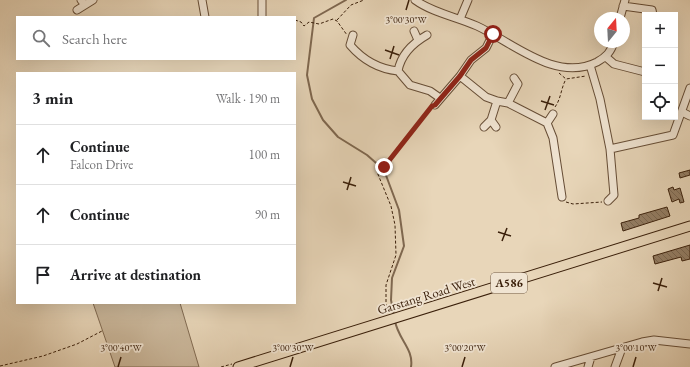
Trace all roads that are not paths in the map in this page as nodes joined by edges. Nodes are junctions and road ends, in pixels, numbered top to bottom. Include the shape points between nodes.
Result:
1 (93, 0) edge
2 (202, 0) edge
3 (262, 0) edge
4 (415, 0) edge
5 (468, 0) edge
6 (83, 2) edge
7 (624, 3) edge
8 (77, 10) dead end
9 (652, 12) edge
10 (205, 16) edge
11 (262, 16) edge
12 (460, 18) junction
13 (414, 31) dead end
14 (493, 34) junction
15 (427, 35) dead end
16 (418, 40) junction
17 (350, 41) road end
18 (611, 48) edge
19 (606, 57) junction
20 (590, 66) junction
21 (398, 71) junction
22 (642, 71) edge
23 (460, 76) junction
24 (525, 82) dead end
25 (690, 88) edge
26 (440, 98) junction
27 (497, 101) junction
28 (508, 103) junction
29 (435, 105) road end
30 (682, 112) junction
31 (553, 115) road end
32 (690, 116) edge
33 (491, 120) junction
34 (547, 123) junction
35 (484, 126) dead end
36 (496, 128) dead end
37 (610, 149) junction
38 (562, 197) road end
39 (608, 201) road end
40 (690, 226) edge
41 (690, 344) edge
42 (622, 348) junction
43 (591, 357) junction
44 (238, 367) edge
45 (555, 367) edge
46 (588, 367) edge
47 (615, 367) edge

1 - 6 street
2 - 10 street
3 - 11 street
4 - 12 street via 429,8
5 - 12 street
6 - 8 street
7 - 9 street
12 - 14 street
13 - 16 street
14 - 20 street via 546,63 571,67
14 - 23 street via 486,48 471,60
15 - 16 street
16 - 21 street via 403,55
17 - 21 street via 379,67
18 - 19 street
19 - 20 street
19 - 22 street via 614,64
20 - 37 street
21 - 26 street via 410,85 430,91
23 - 26 street
23 - 27 street via 486,97
24 - 28 street via 516,81
25 - 30 street
26 - 29 street
27 - 28 street
27 - 33 street
28 - 34 street
30 - 32 street
30 - 37 street via 673,136
31 - 34 street
33 - 35 street
33 - 36 street
34 - 38 street via 551,129 553,157
37 - 39 street via 618,194
40 - 44 main road, Garstang Road West / A586
41 - 42 street via 654,340
42 - 43 street
42 - 47 street
43 - 45 street
43 - 46 street

